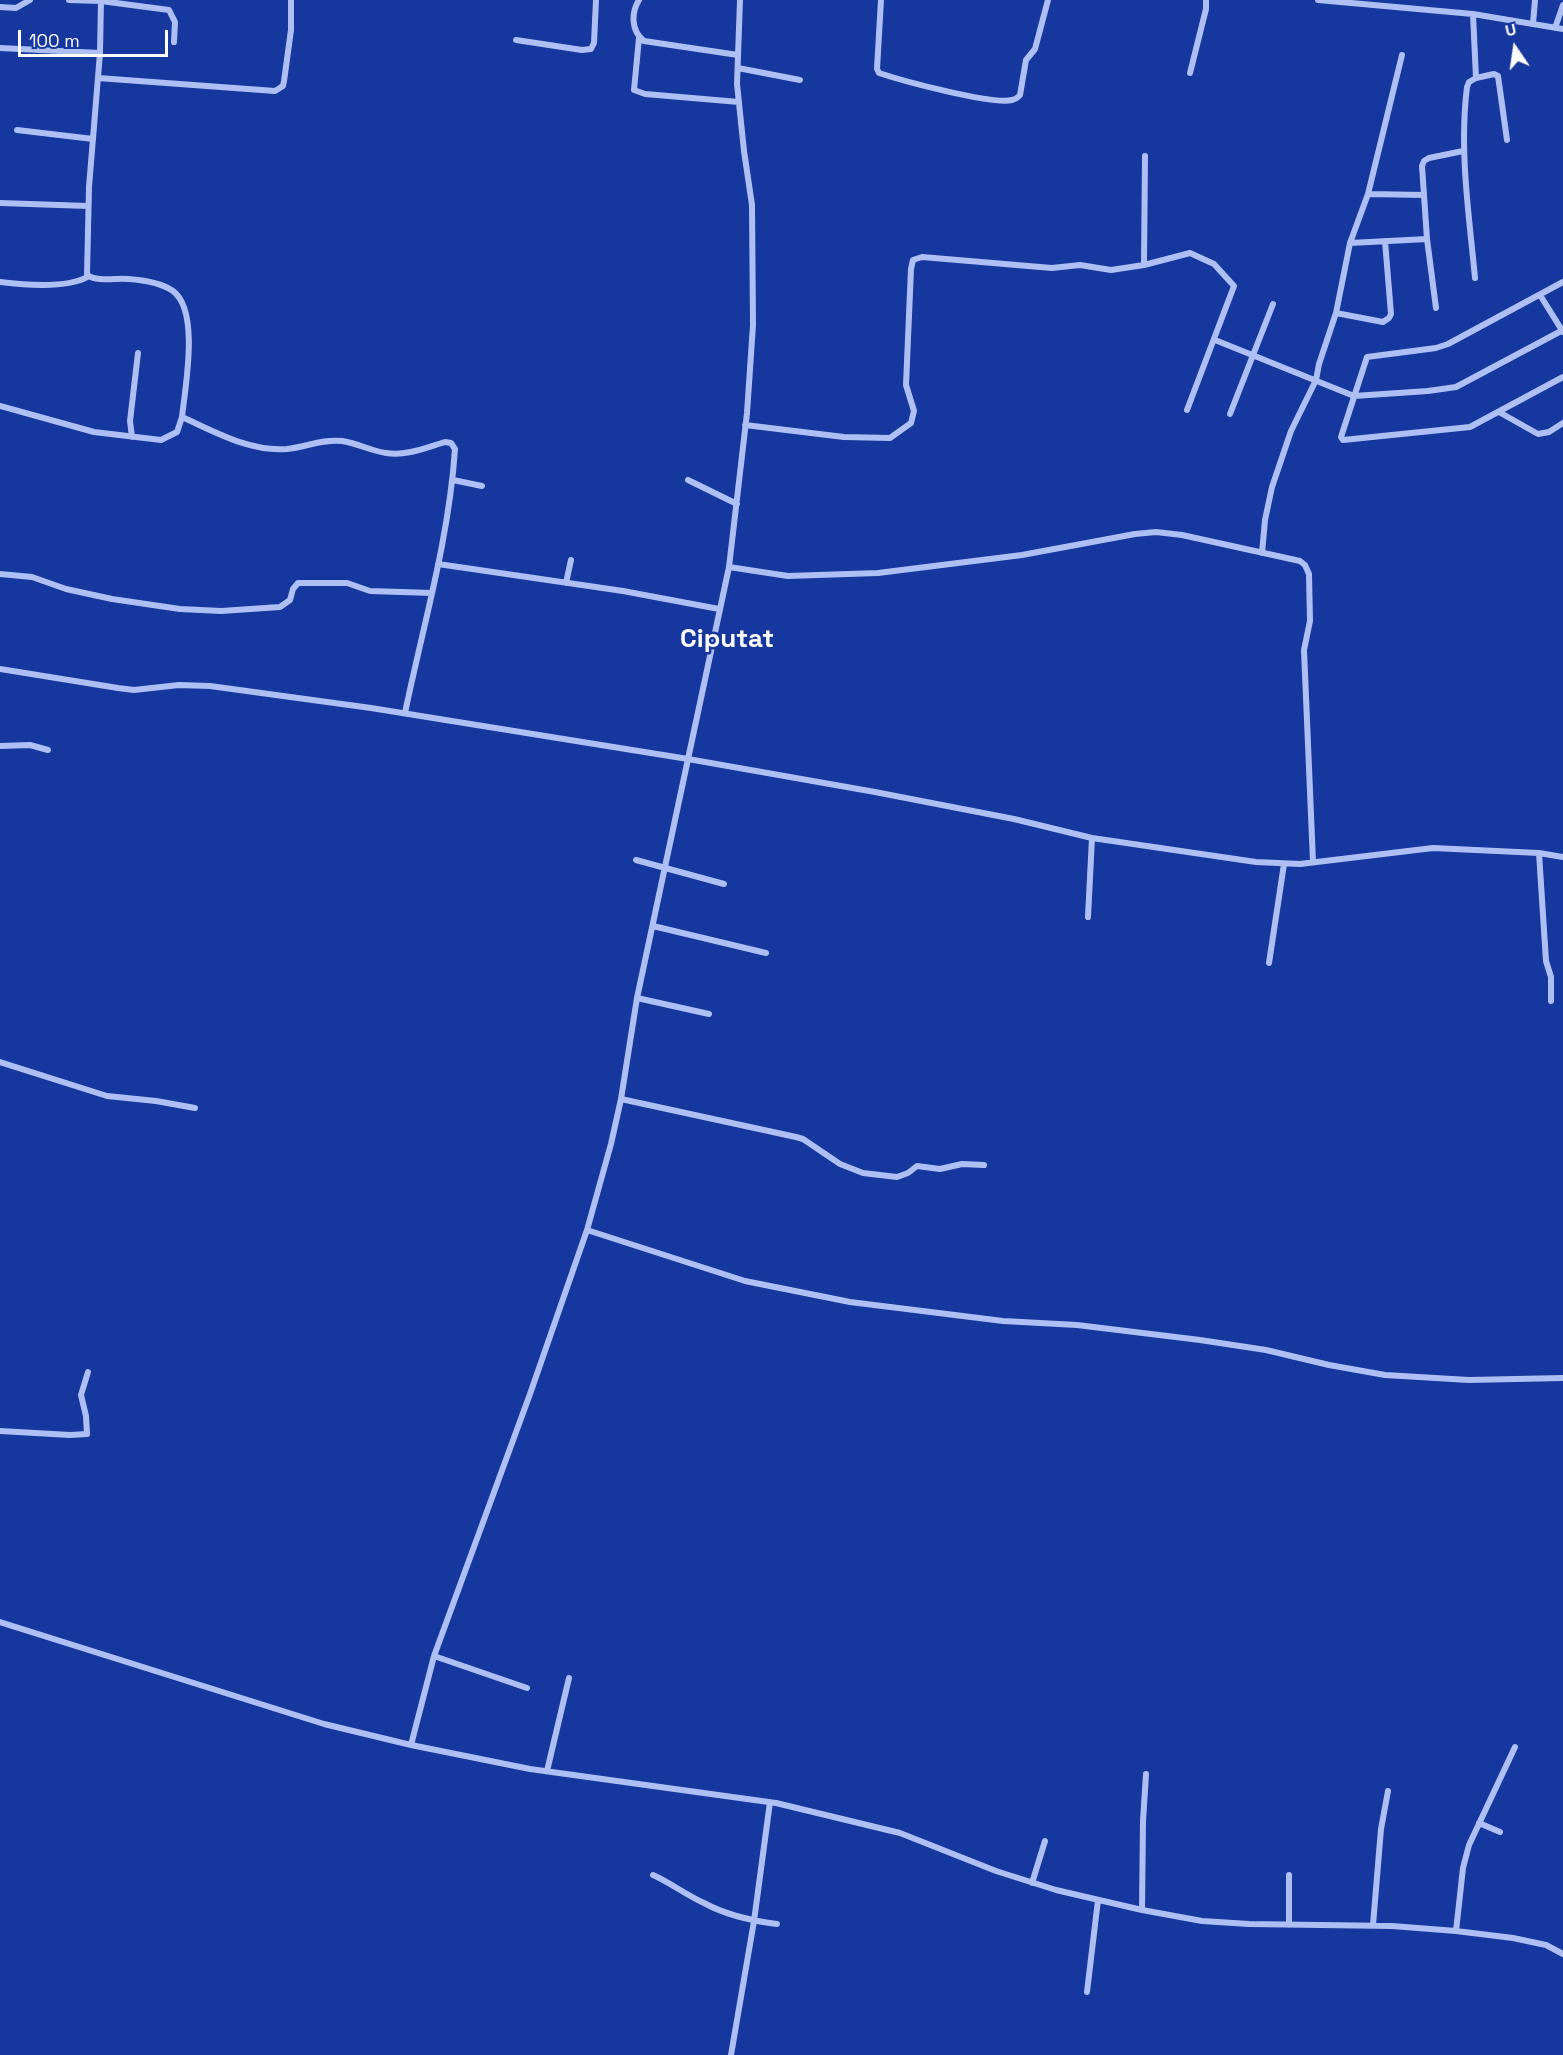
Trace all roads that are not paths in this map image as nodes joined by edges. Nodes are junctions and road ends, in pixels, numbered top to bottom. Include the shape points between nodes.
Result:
1 (30, 0) edge
2 (69, 0) edge
3 (101, 0) edge
4 (291, 0) edge
5 (596, 0) edge
6 (639, 0) edge
7 (740, 0) edge
8 (881, 0) edge
9 (1048, 0) edge
10 (1206, 0) edge
11 (1318, 0) edge
12 (1535, 0) edge
13 (1563, 5) edge
14 (0, 7) edge
15 (1473, 14) junction
16 (1533, 24) junction
17 (1555, 28) junction
18 (1563, 29) edge
19 (639, 38) junction
20 (516, 40) dead end
21 (174, 42) dead end
22 (0, 48) edge
23 (100, 53) junction
24 (738, 55) junction
25 (1402, 55) dead end
26 (738, 68) junction
27 (1190, 73) dead end
28 (98, 78) junction
29 (1476, 78) junction
30 (800, 80) dead end
31 (739, 102) junction
32 (17, 130) dead end
33 (93, 139) junction
34 (1507, 140) dead end
35 (1463, 151) junction
36 (1145, 156) dead end
37 (1368, 194) junction
38 (1424, 195) junction
39 (0, 203) edge
40 (88, 206) junction
41 (1427, 239) junction
42 (1385, 241) junction
43 (1350, 243) junction
44 (1144, 265) junction
45 (88, 276) junction
46 (1475, 278) dead end
47 (0, 282) edge
48 (1563, 282) edge
49 (1540, 295) junction
50 (1273, 304) dead end
51 (1436, 308) dead end
52 (1336, 313) junction
53 (1563, 331) edge
54 (1215, 340) junction
55 (138, 353) dead end
56 (1253, 355) junction
57 (1563, 377) edge
58 (1316, 380) junction
59 (1354, 396) junction
60 (0, 406) edge
61 (1187, 410) dead end
62 (1500, 412) junction
63 (1230, 414) dead end
64 (182, 417) junction
65 (1563, 423) edge
66 (745, 425) junction
67 (132, 437) junction
68 (453, 480) junction
69 (688, 480) dead end
70 (482, 486) dead end
71 (737, 504) junction
72 (1262, 553) junction
73 (572, 560) dead end
74 (438, 564) junction
75 (729, 567) junction
76 (0, 574) edge
77 (566, 583) junction
78 (432, 593) junction
79 (719, 609) junction
80 (0, 669) edge
81 (405, 713) junction
82 (0, 746) edge
83 (48, 750) dead end
84 (688, 759) junction
85 (1092, 838) junction
86 (1539, 853) junction
87 (1563, 857) edge
88 (636, 860) dead end
89 (1313, 862) junction
90 (1284, 864) junction
91 (665, 868) junction
92 (724, 884) dead end
93 (1088, 918) dead end
94 (652, 926) junction
95 (766, 953) dead end
96 (1269, 963) dead end
97 (637, 998) junction
98 (1551, 1001) dead end
99 (709, 1014) dead end
100 (0, 1062) edge
101 (621, 1099) junction
102 (195, 1108) dead end
103 (984, 1165) dead end
104 (587, 1230) junction
105 (88, 1372) dead end
106 (1563, 1378) edge
107 (0, 1431) edge
108 (0, 1622) edge
109 (434, 1656) junction
110 (569, 1678) dead end
111 (526, 1688) dead end
112 (411, 1745) junction
113 (1515, 1747) dead end
114 (547, 1771) junction
115 (1146, 1774) dead end
116 (1389, 1791) dead end
117 (770, 1802) junction
118 (1479, 1823) junction
119 (1500, 1832) dead end
120 (1045, 1840) dead end
121 (653, 1875) dead end
122 (1289, 1875) dead end
123 (1032, 1883) junction
124 (1098, 1900) junction
125 (1142, 1910) junction
126 (754, 1921) junction
127 (777, 1924) dead end
128 (1289, 1924) junction
129 (1373, 1926) junction
130 (1456, 1931) junction
131 (1563, 1954) edge
132 (1087, 1992) dead end
133 (730, 2055) edge

1 - 14 street via 16,8
2 - 3 street
3 - 21 street via 169,10 175,22
3 - 23 street
4 - 28 street via 285,81 275,91
5 - 20 street via 591,49
6 - 19 street via 633,24
7 - 24 street
8 - 9 street via 879,73 1004,100 1020,95 1026,60 1035,49
10 - 27 street
11 - 15 street
12 - 16 street
13 - 17 street
15 - 16 street
15 - 29 street
16 - 17 street
17 - 18 street
19 - 24 street via 656,44
19 - 31 street via 634,90
22 - 23 street
23 - 28 street
24 - 26 street
25 - 37 street
26 - 30 street
26 - 31 street
28 - 33 street
29 - 34 street via 1498,76
29 - 35 street via 1467,87
31 - 66 street via 752,205 753,325
32 - 33 street
33 - 40 street
35 - 38 street via 1424,161
35 - 46 street
36 - 44 street
37 - 38 street
37 - 43 street
38 - 41 street
39 - 40 street
40 - 45 street
41 - 42 street
41 - 51 street
42 - 43 street
42 - 52 street via 1389,318 1383,322
43 - 52 street
44 - 54 street via 1190,253 1214,264 1234,286
44 - 66 street via 1111,270 922,257 913,260 906,385 914,411 911,423 891,438 844,437
45 - 47 street via 51,284
45 - 64 street via 148,281 172,290 178,297 184,307 188,333
48 - 49 street
49 - 53 street
49 - 59 street via 1443,346 1369,356
50 - 56 street
52 - 58 street
53 - 59 street via 1455,387
54 - 56 street
54 - 61 street
55 - 67 street via 130,421
56 - 58 street
56 - 63 street
57 - 62 street
58 - 59 street
58 - 72 street via 1272,488
59 - 62 street via 1341,435 1343,440 1470,427
60 - 67 street via 78,429
62 - 65 street via 1538,434
64 - 67 street via 179,430 164,439
64 - 68 street via 260,448 287,449 344,441 386,453 409,453 451,443 456,449
66 - 71 street
68 - 70 street
68 - 74 street
69 - 71 street
71 - 75 street
72 - 75 street via 1156,532 878,573 788,576
72 - 89 street via 1300,561 1309,574 1310,621 1304,650
73 - 77 street
74 - 77 street
74 - 78 street
75 - 79 street
76 - 78 street via 33,578 112,598 201,610 280,607 290,600 298,583 347,583 370,591
77 - 79 street
78 - 81 street
79 - 84 street
80 - 81 street via 134,690 210,686
81 - 84 street
82 - 83 street via 30,745
84 - 85 street via 949,806
84 - 91 street
85 - 90 street via 1232,860
85 - 93 street
86 - 87 street
86 - 89 street via 1433,848
86 - 98 street
88 - 91 street
89 - 90 street
90 - 96 street
91 - 92 street
91 - 94 street
94 - 95 street
94 - 97 street
97 - 99 street
97 - 101 street
100 - 102 street via 107,1096
101 - 103 street via 803,1139 840,1164 870,1175 897,1177 917,1166 940,1169
101 - 104 street
104 - 106 street via 746,1281 850,1302 1200,1340 1385,1375 1469,1380
104 - 109 street
105 - 107 street via 81,1395 87,1434
108 - 112 street via 324,1724
109 - 111 street
109 - 112 street
110 - 114 street
112 - 114 street
113 - 118 street
114 - 117 street
115 - 125 street
116 - 129 street via 1378,1850
117 - 123 street via 900,1833
117 - 126 street
118 - 119 street
118 - 130 street via 1463,1868
120 - 123 street
121 - 126 street via 704,1904
122 - 128 street
123 - 124 street
124 - 125 street
124 - 132 street
125 - 128 street via 1202,1921
126 - 127 street
126 - 133 street
128 - 129 street
129 - 130 street
130 - 131 street via 1513,1938

